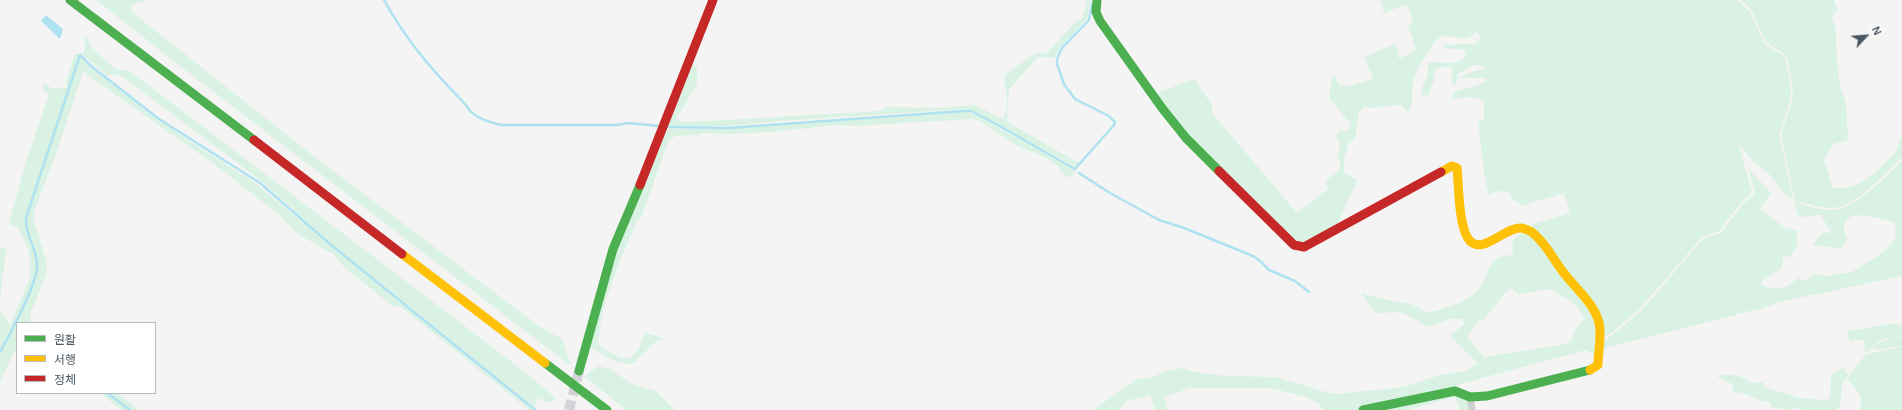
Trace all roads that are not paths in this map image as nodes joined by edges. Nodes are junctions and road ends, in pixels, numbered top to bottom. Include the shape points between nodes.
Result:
1 (70, 0) edge
2 (713, 0) edge
3 (1097, 0) edge
4 (579, 371) tunnel mouth
5 (1470, 397) junction
6 (607, 410) edge
7 (1363, 410) edge
8 (1472, 410) edge

1 - 6 main road
2 - 4 main road via 613,250
3 - 5 main road via 1096,12 1100,21 1162,108 1191,143 1294,245 1304,247 1315,242 1452,166 1457,168 1465,236 1471,243 1486,244 1504,233 1520,228 1528,230 1536,237 1596,314 1599,324 1598,365 1576,374 1487,396
5 - 7 main road via 1456,391
5 - 8 street

